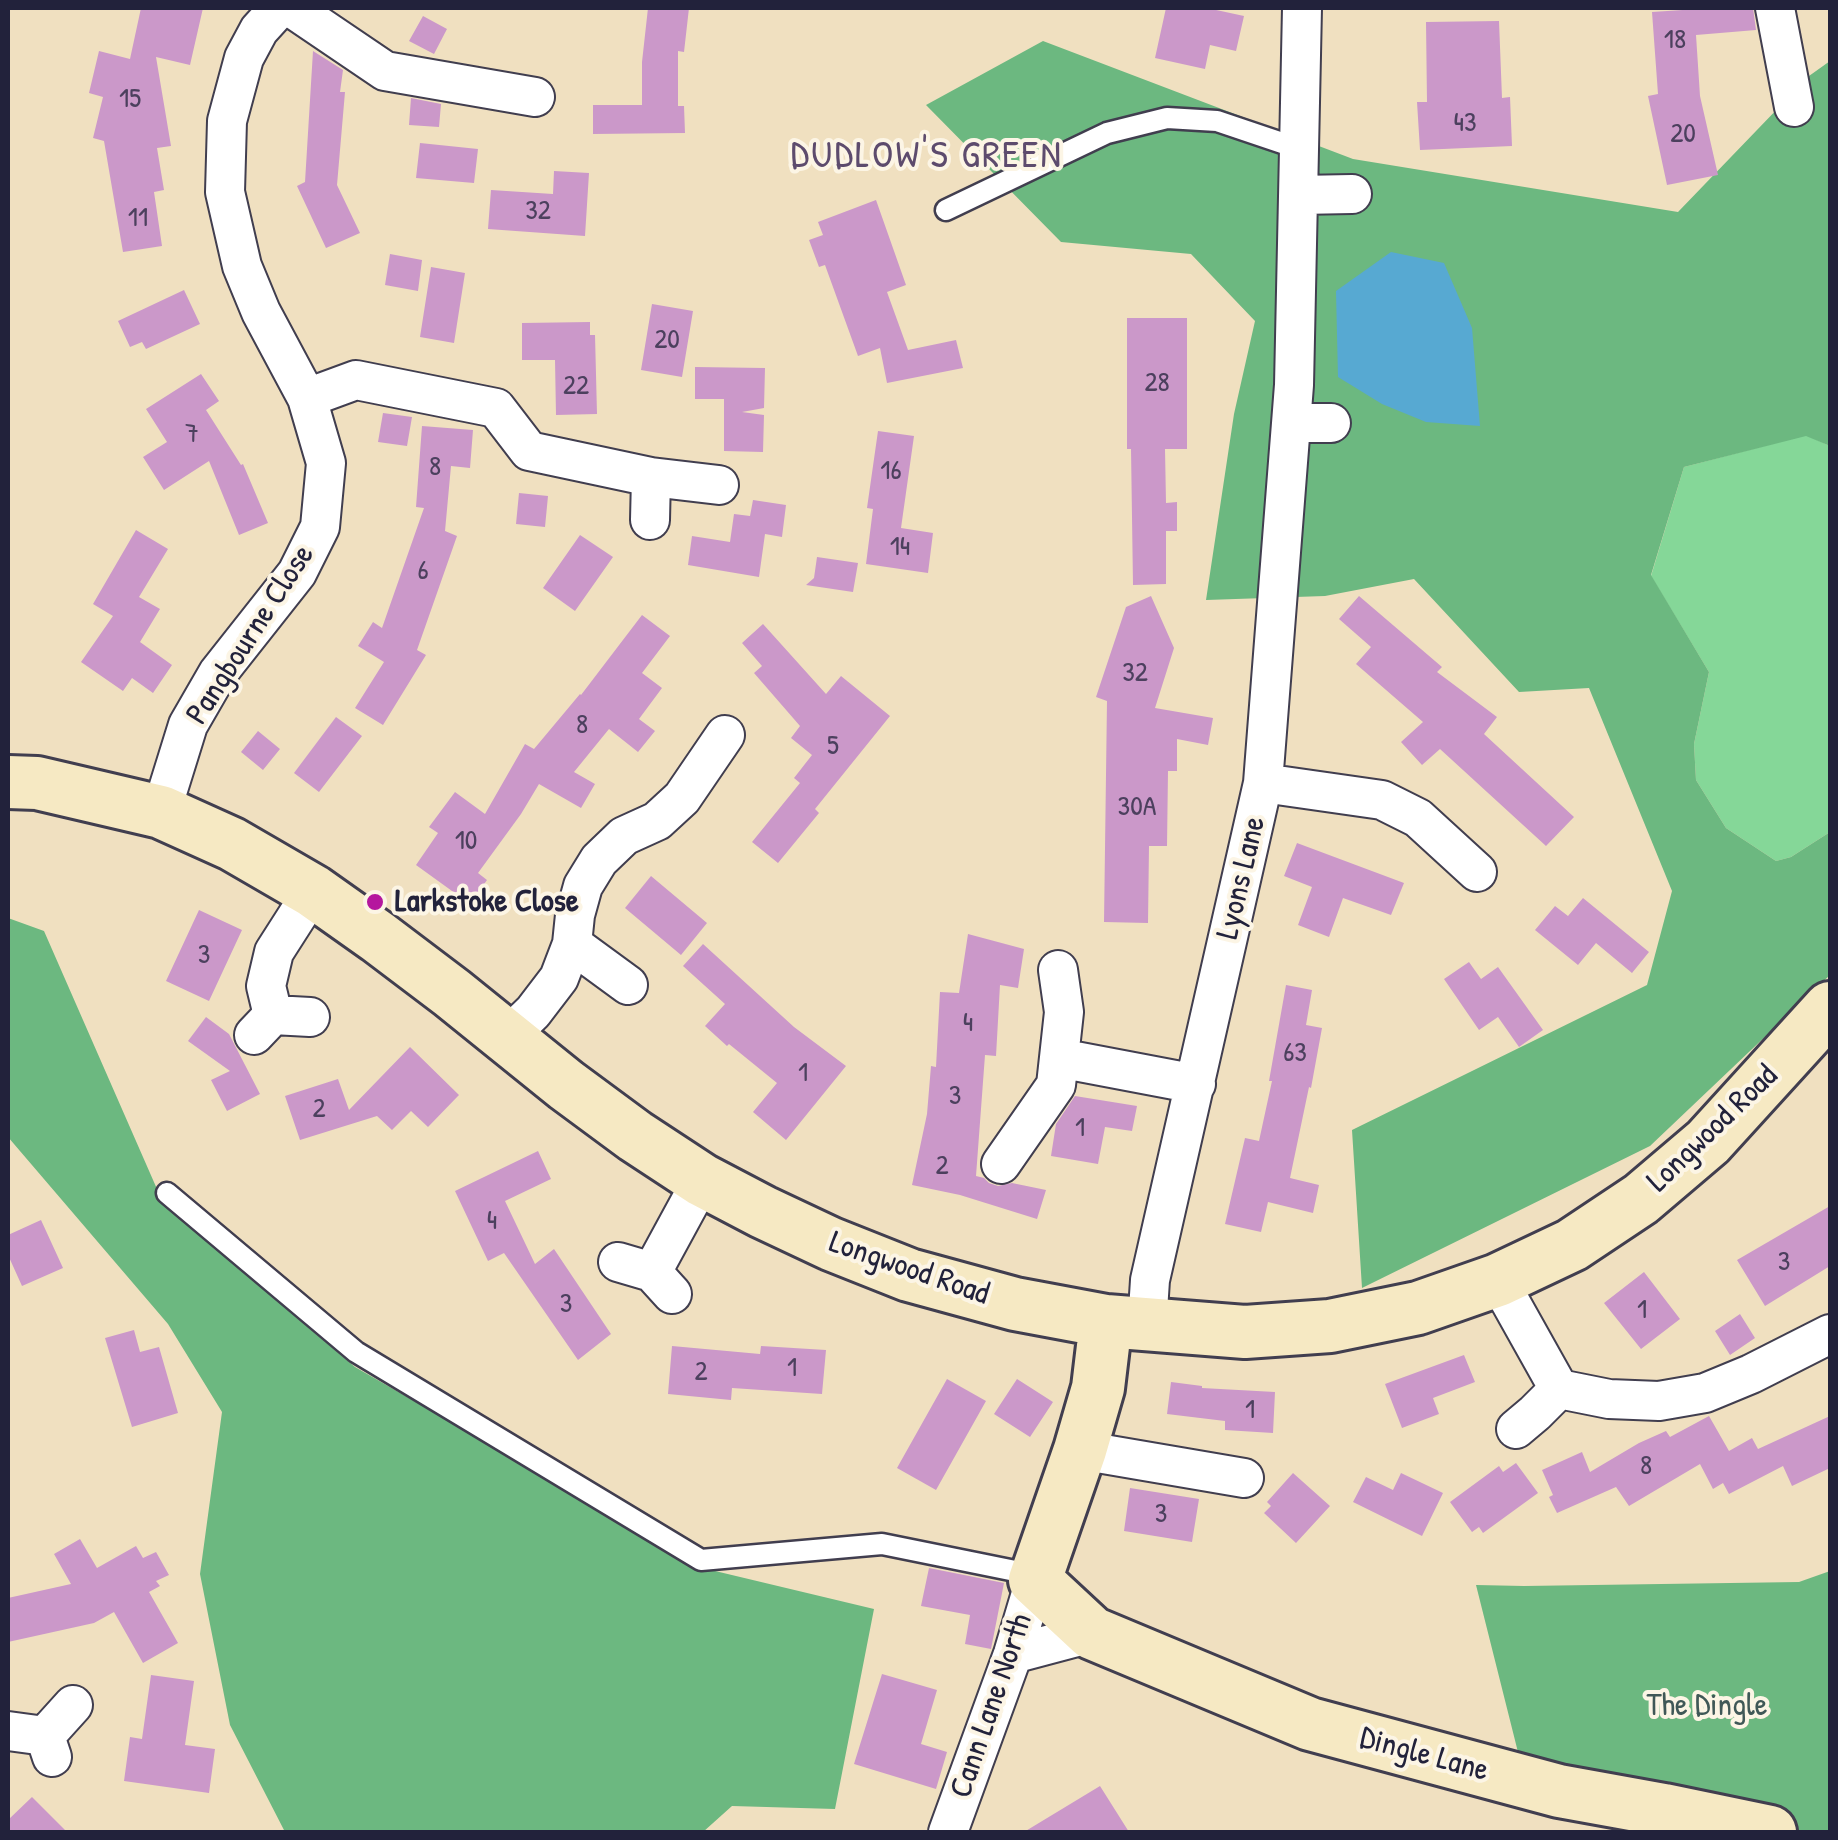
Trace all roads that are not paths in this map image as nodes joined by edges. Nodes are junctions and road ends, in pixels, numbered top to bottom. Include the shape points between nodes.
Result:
1 (279, 8) edge
2 (292, 8) edge
3 (1302, 8) edge
4 (1774, 8) edge
5 (535, 97) dead end
6 (1794, 107) dead end
7 (1300, 148) junction
8 (1352, 194) dead end
9 (1299, 205) junction
10 (946, 210) dead end
11 (307, 398) junction
12 (1292, 404) junction
13 (1331, 423) dead end
14 (651, 477) junction
15 (719, 486) dead end
16 (650, 520) dead end
17 (725, 736) dead end
18 (8, 782) edge
19 (1263, 783) junction
20 (161, 812) junction
21 (1477, 872) dead end
22 (313, 892) junction
23 (572, 944) junction
24 (1058, 970) dead end
25 (628, 985) dead end
26 (1830, 1008) edge
27 (279, 1022) dead end
28 (506, 1038) junction
29 (1059, 1058) junction
30 (1196, 1084) junction
31 (1001, 1164) dead end
32 (702, 1180) junction
33 (167, 1193) dead end
34 (647, 1276) dead end
35 (1498, 1280) junction
36 (1126, 1324) junction
37 (1830, 1334) edge
38 (1558, 1388) junction
39 (1516, 1429) dead end
40 (1080, 1450) junction
41 (1244, 1478) dead end
42 (1036, 1578) junction
43 (1092, 1633) junction
44 (1013, 1654) junction
45 (72, 1704) dead end
46 (35, 1741) edge
47 (948, 1832) edge
48 (1770, 1832) edge

1 - 11 street, Pangbourne Close via 244,58 227,121 225,192 242,266
2 - 5 street via 385,71
3 - 7 street, Lyons Lane
4 - 6 street
7 - 9 street, Lyons Lane
7 - 10 lane via 1216,121 1167,118 1106,133
8 - 9 street
9 - 12 street, Lyons Lane
11 - 14 street via 356,380 496,408 529,451
11 - 20 street, Pangbourne Close via 326,463 320,527 297,574 218,673 188,725
12 - 13 street
12 - 19 street, Lyons Lane
14 - 15 street
14 - 16 street
17 - 23 street via 682,798 599,860 583,886
18 - 20 street, Longwood Road
19 - 21 street via 1382,800 1418,818
19 - 30 street, Lyons Lane
20 - 22 street, Longwood Road
22 - 27 street via 274,952 266,986
22 - 28 street, Longwood Road
23 - 25 street
23 - 28 street via 559,978
24 - 29 street via 1064,1012
26 - 35 street, Longwood Road via 1708,1142 1641,1199 1572,1245
28 - 32 street, Longwood Road
29 - 30 street
29 - 31 street via 1056,1084
30 - 36 street, Lyons Lane via 1150,1280
32 - 34 street
32 - 36 street, Longwood Road via 909,1274 1015,1304
33 - 42 lane via 356,1352 701,1560 882,1544
35 - 36 street, Longwood Road via 1418,1308 1330,1326 1245,1332
35 - 38 street
36 - 40 street, Lyons Lane
37 - 38 street via 1705,1393 1658,1401
38 - 39 street
40 - 41 street
40 - 42 street, Lyons Lane
42 - 43 street, Dingle Lane
42 - 44 street, Cann Lane North
43 - 44 street
43 - 48 street, Dingle Lane via 1310,1724 1559,1791
44 - 47 street, Cann Lane North
45 - 46 street

